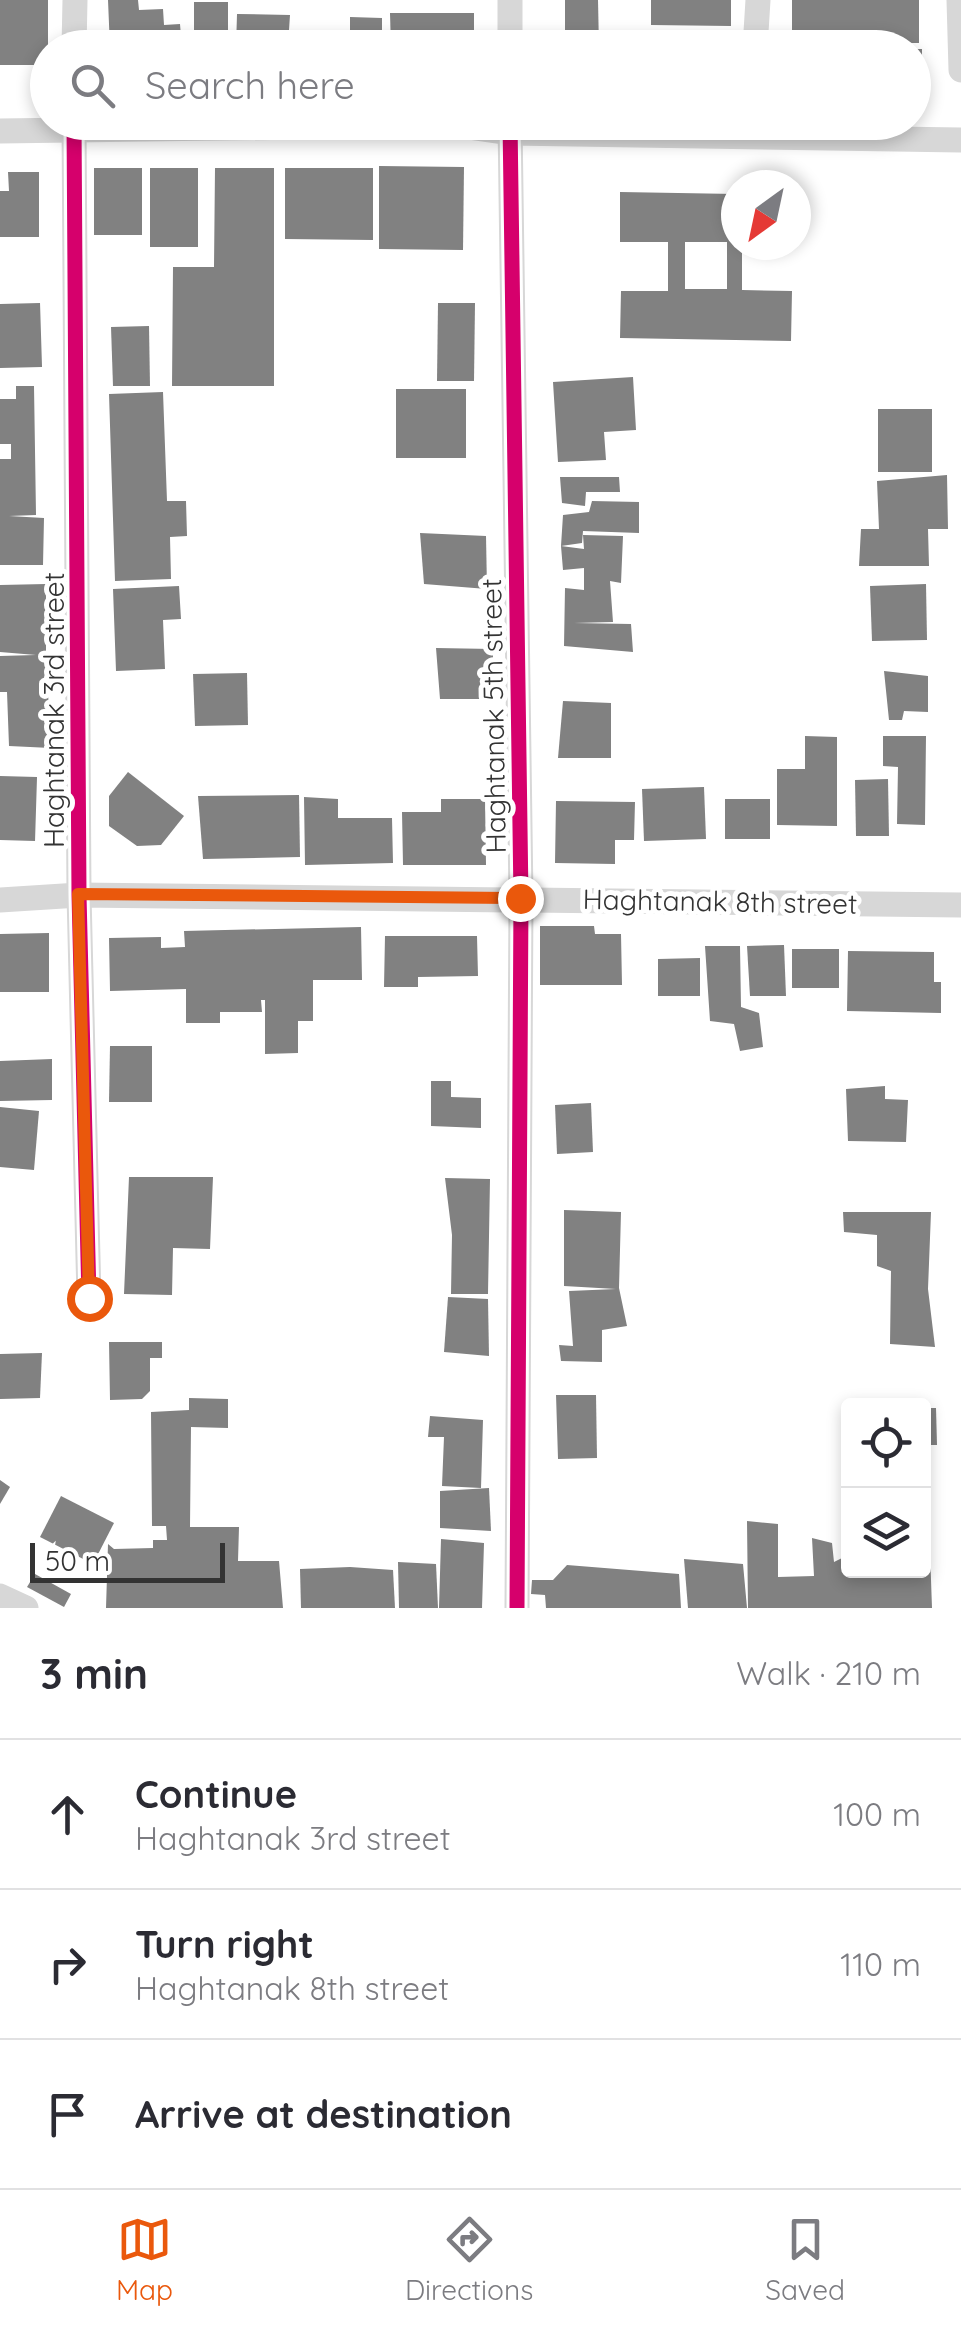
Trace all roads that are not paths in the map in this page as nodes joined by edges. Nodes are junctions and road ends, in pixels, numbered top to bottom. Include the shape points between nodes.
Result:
1 (75, 0) edge
2 (510, 0) edge
3 (758, 0) edge
4 (960, 0) edge
5 (74, 30) edge
6 (510, 30) edge
7 (756, 30) edge
8 (961, 70) edge
9 (30, 129) edge
10 (0, 131) edge
11 (931, 139) edge
12 (74, 140) edge
13 (510, 140) edge
14 (961, 140) edge
15 (78, 894) junction
16 (520, 898) junction
17 (0, 900) edge
18 (961, 905) edge
19 (89, 1298) dead end
20 (0, 1596) edge
21 (26, 1608) edge
22 (517, 1608) edge

1 - 5 street
2 - 6 street
3 - 7 street
4 - 8 street
9 - 10 street
11 - 14 street
12 - 15 street, Haghtanak 3rd street
13 - 16 street, Haghtanak 5th street
15 - 16 street, Haghtanak 8th street
15 - 17 street, Haghtanak 8th street
15 - 19 street, Haghtanak 3rd street
16 - 18 street, Haghtanak 8th street
16 - 22 street, Haghtanak 5th street
20 - 21 street

